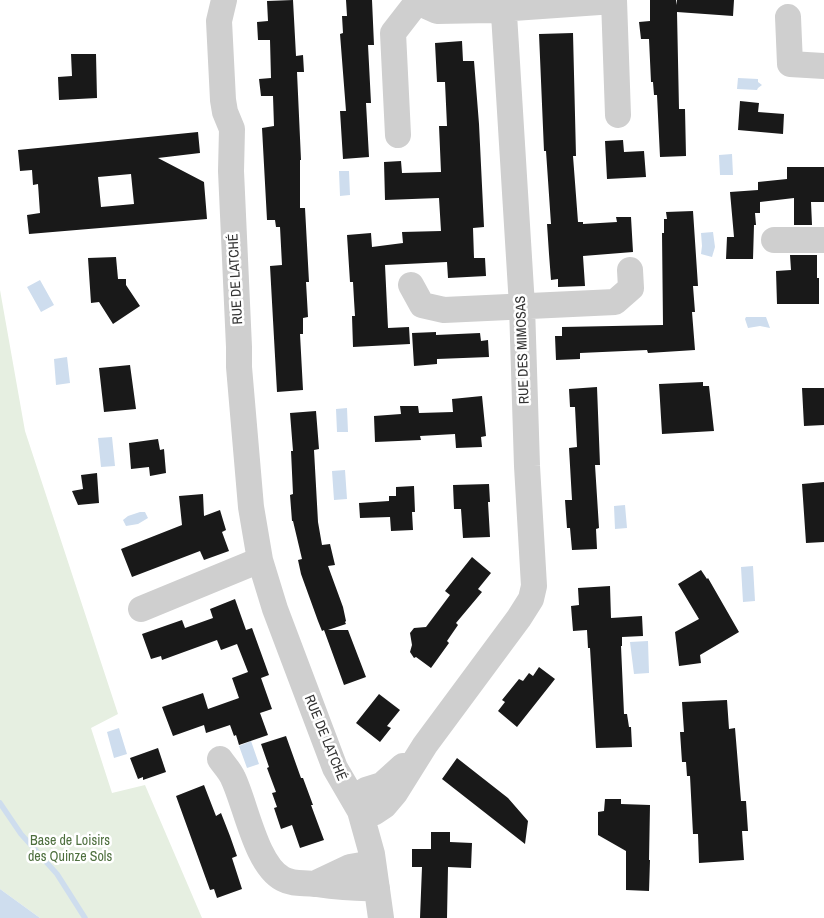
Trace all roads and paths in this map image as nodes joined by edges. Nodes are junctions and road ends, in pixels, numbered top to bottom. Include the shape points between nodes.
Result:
1 (224, 0) edge
2 (417, 1) edge
3 (614, 1) edge
4 (504, 14) junction
5 (788, 17) dead end
6 (818, 76) edge
7 (618, 115) dead end
8 (398, 135) dead end
9 (774, 240) dead end
10 (824, 240) edge
11 (630, 270) dead end
12 (411, 285) dead end
13 (522, 306) junction
14 (260, 560) junction
15 (141, 609) dead end
16 (220, 759) dead end
17 (358, 808) junction
18 (373, 863) junction
19 (314, 884) junction
20 (377, 888) junction
21 (381, 918) edge

1 - 14 street, RUE DE LATCHÉ via 219,21 223,100 232,129 239,367 251,507
2 - 4 street via 437,11 492,10
2 - 8 street via 393,33
3 - 4 street via 513,8
3 - 7 street
4 - 13 street, RUE DES MIMOSAS
5 - 6 street via 790,64
9 - 10 street
11 - 13 street via 630,288 615,302
12 - 13 street via 422,305 444,310
13 - 17 street, RUE DES MIMOSAS via 534,586 531,599 425,745 390,799 375,812
14 - 15 street
14 - 17 street, RUE DE LATCHÉ via 331,759
16 - 19 street via 232,777 267,865 284,880
17 - 18 street, RUE DE LATCHÉ
18 - 19 street via 350,867
18 - 20 street, RUE DE LATCHÉ
19 - 20 street
20 - 21 street, RUE DE LATCHÉ

